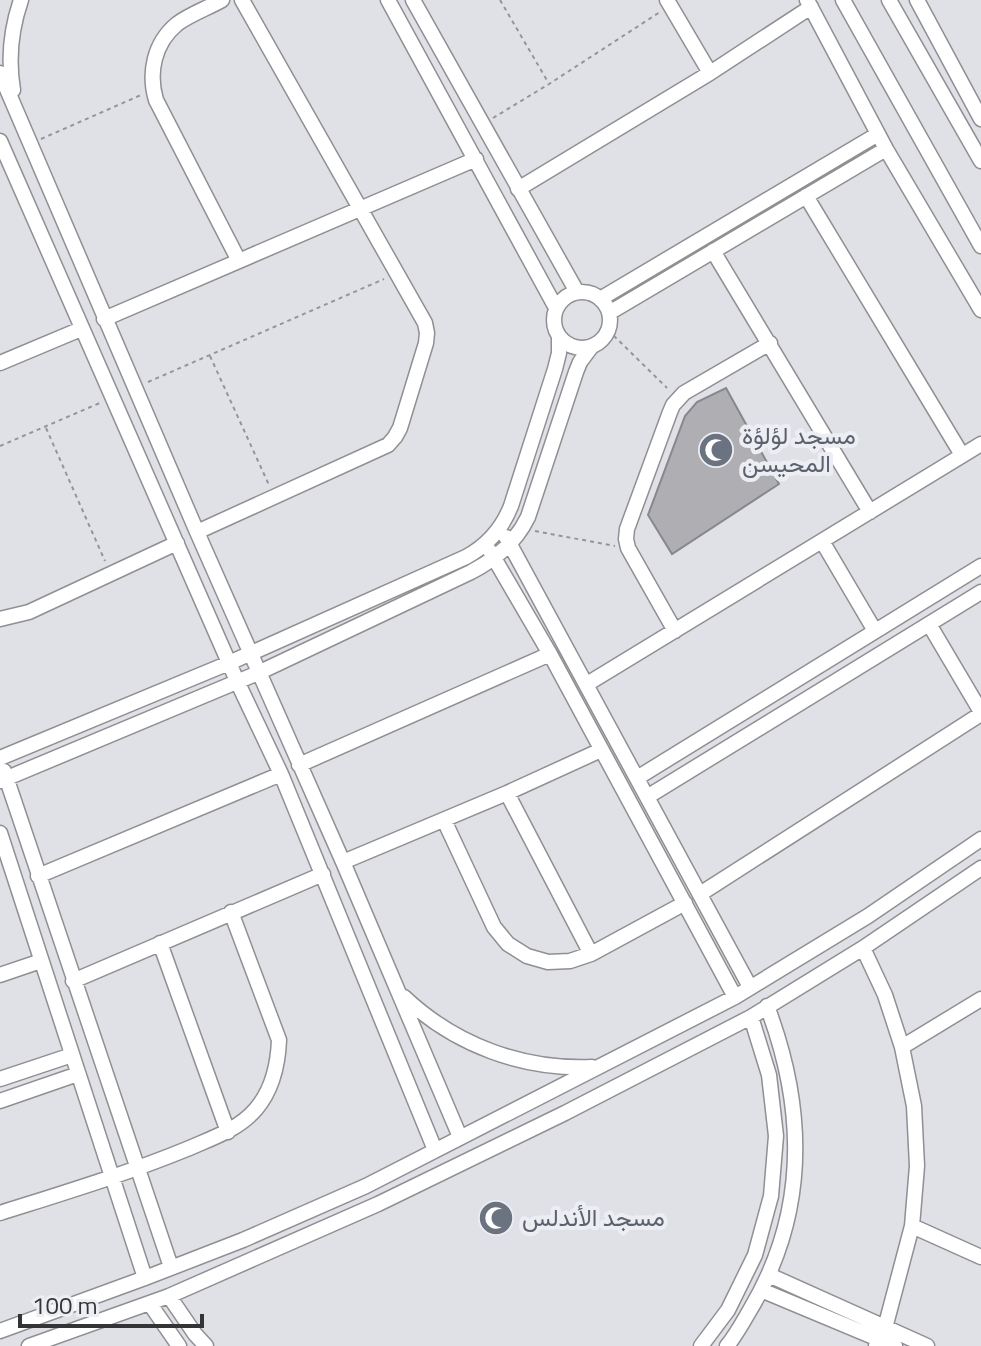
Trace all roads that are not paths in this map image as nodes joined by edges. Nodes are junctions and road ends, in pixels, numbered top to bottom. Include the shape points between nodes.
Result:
1 (21, 0) edge
2 (222, 0) edge
3 (242, 0) edge
4 (388, 0) edge
5 (413, 0) edge
6 (843, 0) edge
7 (889, 0) edge
8 (917, 0) edge
9 (668, 3) edge
10 (809, 4) edge
11 (0, 73) edge
12 (710, 73) junction
13 (17, 110) junction
14 (981, 119) edge
15 (878, 134) junction
16 (0, 141) edge
17 (886, 149) junction
18 (476, 159) junction
19 (981, 161) edge
20 (514, 182) junction
21 (491, 188) junction
22 (806, 196) junction
23 (361, 209) junction
24 (981, 246) edge
25 (713, 251) junction
26 (239, 261) junction
27 (577, 292) junction
28 (600, 299) junction
29 (556, 308) junction
30 (981, 310) edge
31 (609, 313) junction
32 (104, 319) junction
33 (81, 329) junction
34 (559, 337) junction
35 (770, 343) junction
36 (592, 346) junction
37 (0, 363) edge
38 (981, 444) edge
39 (962, 455) junction
40 (870, 512) junction
41 (501, 527) junction
42 (197, 532) junction
43 (822, 541) junction
44 (177, 543) junction
45 (510, 544) junction
46 (486, 545) junction
47 (495, 558) junction
48 (981, 566) edge
49 (981, 592) edge
50 (0, 619) edge
51 (929, 624) junction
52 (675, 631) junction
53 (875, 631) junction
54 (250, 654) junction
55 (550, 654) junction
56 (229, 663) junction
57 (258, 673) junction
58 (237, 681) junction
59 (587, 684) junction
60 (981, 713) edge
61 (601, 750) junction
62 (0, 759) edge
63 (299, 765) junction
64 (281, 774) junction
65 (637, 778) junction
66 (3, 780) edge
67 (507, 793) junction
68 (647, 797) junction
69 (444, 820) junction
70 (0, 833) edge
71 (981, 839) edge
72 (343, 862) junction
73 (981, 868) edge
74 (323, 874) junction
75 (38, 876) junction
76 (700, 894) junction
77 (685, 903) junction
78 (231, 912) junction
79 (868, 916) junction
80 (881, 936) junction
81 (160, 943) junction
82 (863, 948) junction
83 (591, 954) junction
84 (41, 961) junction
85 (0, 975) edge
86 (73, 981) junction
87 (750, 987) junction
88 (398, 992) junction
89 (735, 997) junction
90 (981, 999) edge
91 (767, 1006) junction
92 (751, 1017) junction
93 (902, 1047) junction
94 (72, 1055) junction
95 (597, 1067) junction
96 (78, 1074) junction
97 (0, 1079) edge
98 (0, 1101) edge
99 (448, 1108) junction
100 (423, 1120) junction
101 (228, 1132) junction
102 (460, 1137) junction
103 (435, 1150) junction
104 (137, 1170) junction
105 (111, 1178) junction
106 (0, 1213) edge
107 (912, 1226) junction
108 (981, 1257) edge
109 (171, 1267) junction
110 (769, 1275) junction
111 (145, 1278) junction
112 (761, 1290) junction
113 (169, 1296) junction
114 (74, 1303) junction
115 (150, 1304) junction
116 (43, 1315) junction
117 (83, 1327) junction
118 (0, 1331) edge
119 (880, 1338) edge
120 (49, 1342) edge
121 (29, 1346) edge
122 (179, 1346) edge
123 (206, 1346) edge
124 (701, 1346) edge
125 (727, 1346) edge
126 (895, 1346) edge
127 (927, 1346) edge

1 - 13 street via 11,60
2 - 26 street via 165,37 156,53 153,89
3 - 23 street
4 - 18 street
5 - 20 street
6 - 24 street
7 - 19 street
8 - 14 street
9 - 12 street
10 - 12 street
10 - 15 street
11 - 13 street
12 - 20 street
13 - 32 street
15 - 17 street
15 - 28 street
16 - 33 street
17 - 22 street
17 - 30 street
18 - 21 street
18 - 23 street
20 - 21 street
20 - 27 street
21 - 29 street
22 - 25 street
22 - 39 street
23 - 26 street
23 - 42 street via 427,333 400,428 388,445
25 - 31 street
25 - 35 street
26 - 32 street
27 - 28 street
27 - 29 street
28 - 31 street
29 - 34 street via 553,323
31 - 36 street via 608,330
32 - 42 street
33 - 37 street
33 - 44 street
34 - 36 street via 577,348
34 - 41 street via 555,369
35 - 40 street
35 - 52 street via 678,399 627,529 628,548
36 - 45 street via 576,372 528,517
38 - 39 street
39 - 40 street
40 - 43 street
41 - 45 street
41 - 46 street
42 - 54 street
43 - 52 street
43 - 53 street
44 - 50 street via 29,612
44 - 56 street
45 - 47 street
45 - 59 street
46 - 47 street
46 - 54 street
47 - 55 street
47 - 57 street
48 - 53 street
49 - 51 street
51 - 60 street
51 - 68 street
52 - 59 street
53 - 65 street
54 - 56 street
54 - 57 street
55 - 61 street
55 - 63 street
56 - 58 street
56 - 62 street
57 - 58 street
57 - 63 street
58 - 64 street
58 - 66 street
59 - 65 street
60 - 76 street
61 - 67 street
61 - 77 street
62 - 66 street
63 - 72 street
64 - 74 street
64 - 75 street
65 - 68 street
66 - 75 street
67 - 69 street
67 - 83 street
68 - 76 street
69 - 72 street
69 - 83 street via 494,927 508,944 548,962
70 - 84 street
71 - 79 street
72 - 88 street
73 - 80 street
74 - 78 street
74 - 100 street
75 - 86 street
76 - 87 street
77 - 83 street
77 - 89 street
78 - 81 street
78 - 101 street via 279,1040 267,1093 257,1109
79 - 80 street
79 - 87 street
80 - 82 street
81 - 86 street
81 - 101 street
82 - 91 street
82 - 93 street
84 - 85 street
84 - 94 street
86 - 104 street
87 - 89 street
88 - 95 street via 445,1029 499,1054 557,1067
88 - 99 street
89 - 95 street
90 - 93 street
91 - 92 street
91 - 110 street via 787,1064 795,1156 787,1217
92 - 113 street via 378,1204
92 - 124 street via 773,1105 771,1196 755,1255 728,1310
93 - 107 street via 914,1106
94 - 96 street
94 - 97 street
95 - 102 street
96 - 98 street
96 - 105 street
99 - 100 street
99 - 102 street
100 - 103 street
101 - 104 street
102 - 103 street
103 - 109 street via 325,1205
104 - 105 street
104 - 109 street
105 - 106 street
105 - 111 street
107 - 108 street
107 - 119 street
109 - 111 street
110 - 112 street
110 - 119 street
111 - 114 street
112 - 119 street
112 - 125 street
113 - 115 street
113 - 123 street
114 - 116 street
114 - 117 street
115 - 117 street
115 - 122 street
116 - 118 street
116 - 120 street via 55,1326
117 - 120 street
119 - 126 street
119 - 127 street
120 - 121 street

